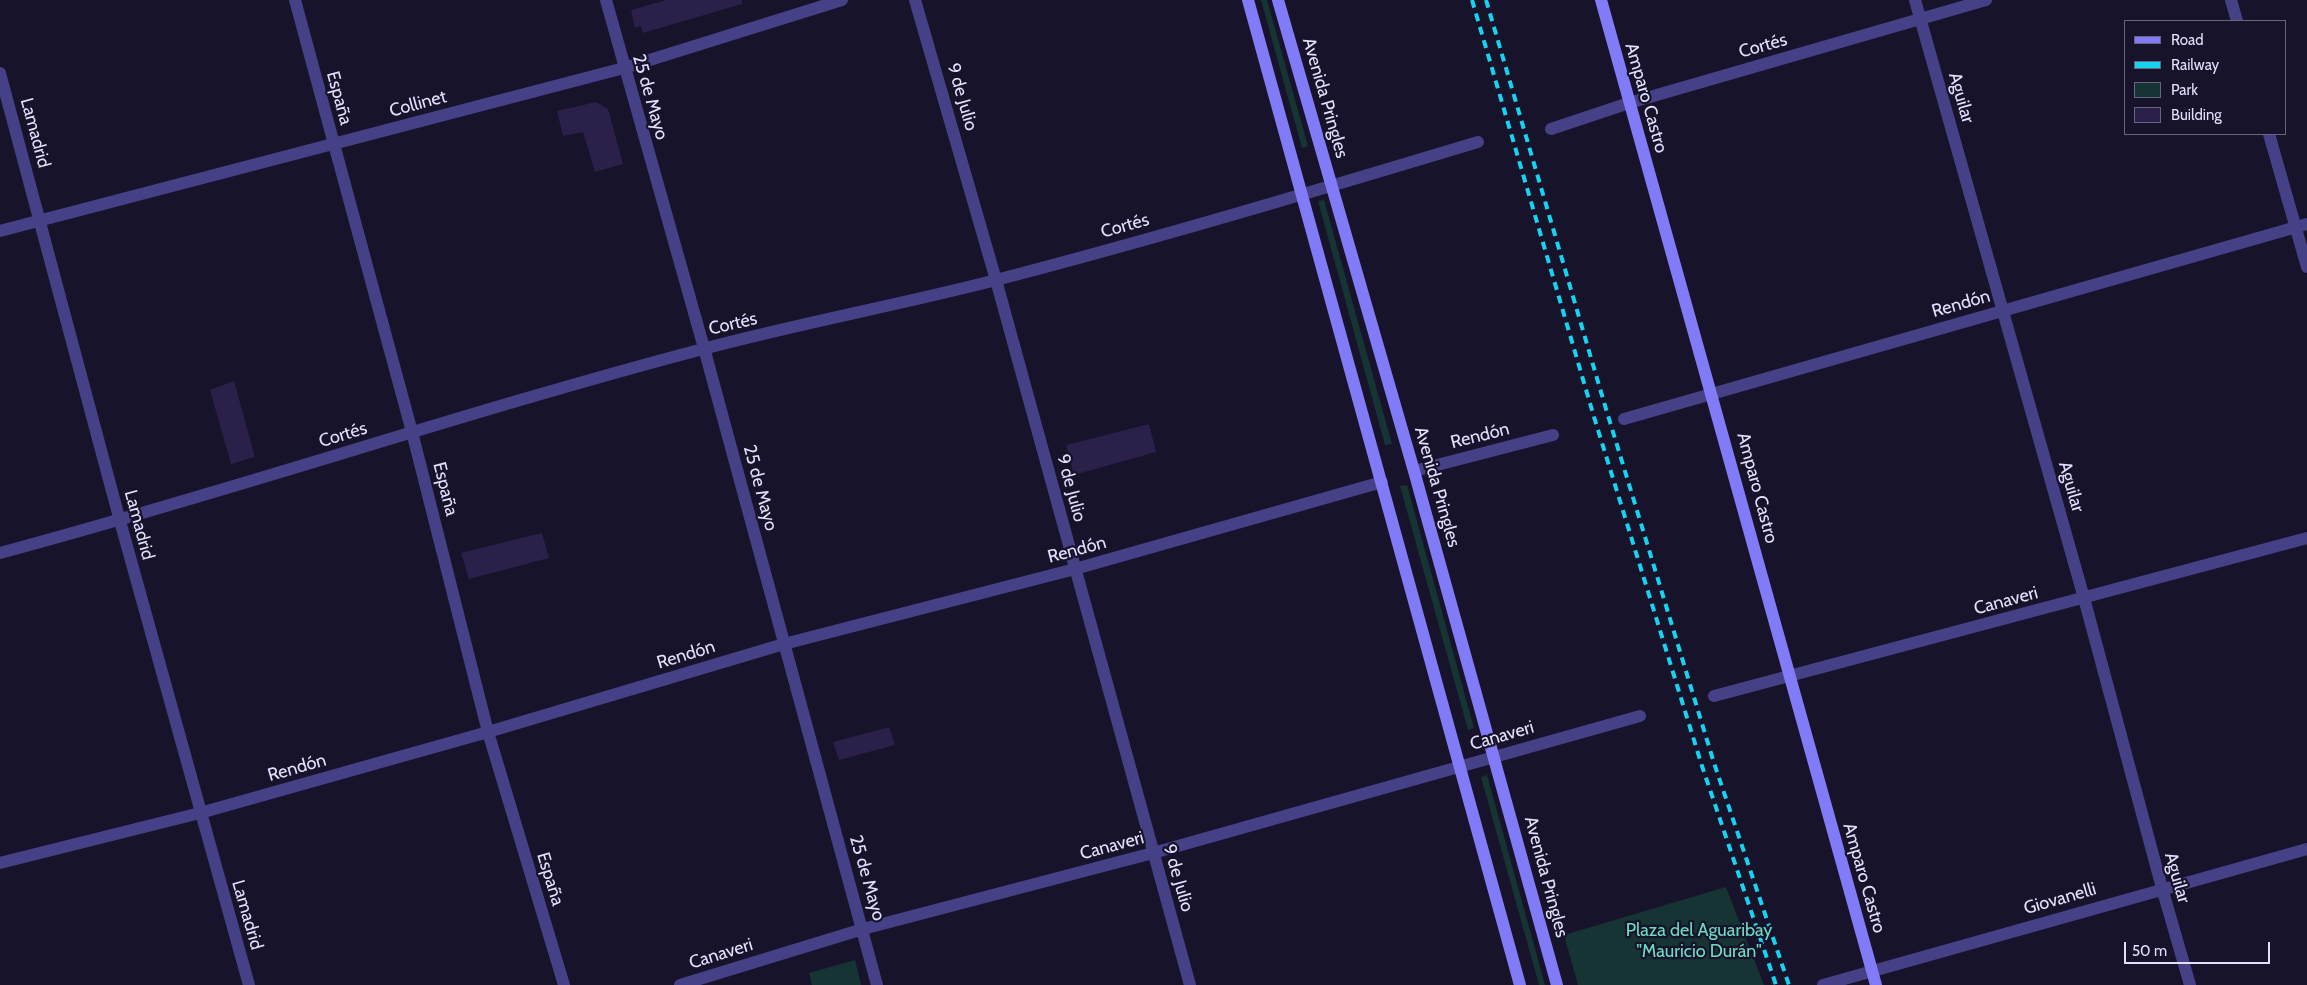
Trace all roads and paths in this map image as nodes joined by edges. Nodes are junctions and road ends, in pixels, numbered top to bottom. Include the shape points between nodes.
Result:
1 (295, 0) edge
2 (606, 0) edge
3 (842, 0) edge
4 (915, 0) edge
5 (1248, 0) edge
6 (1278, 0) edge
7 (1601, 0) edge
8 (1915, 0) edge
9 (1986, 0) edge
10 (2231, 0) edge
11 (1920, 18) junction
12 (2237, 20) edge
13 (624, 68) junction
14 (0, 73) edge
15 (1629, 103) junction
16 (1551, 129) dead end
17 (2269, 135) edge
18 (1478, 142) dead end
19 (333, 144) junction
20 (1331, 186) junction
21 (1303, 194) junction
22 (40, 219) junction
23 (2302, 225) edge
24 (0, 231) edge
25 (2307, 267) edge
26 (996, 280) junction
27 (2002, 311) junction
28 (704, 348) junction
29 (1712, 392) junction
30 (1624, 419) dead end
31 (412, 432) junction
32 (1553, 435) dead end
33 (1414, 471) junction
34 (1382, 482) junction
35 (120, 521) junction
36 (2307, 538) edge
37 (0, 553) edge
38 (1074, 569) junction
39 (2084, 598) junction
40 (784, 644) junction
41 (1790, 676) junction
42 (1714, 696) dead end
43 (1640, 716) dead end
44 (488, 732) junction
45 (1495, 756) junction
46 (1460, 767) junction
47 (200, 813) junction
48 (2307, 849) edge
49 (1153, 853) junction
50 (0, 863) edge
51 (2162, 888) junction
52 (863, 929) junction
53 (1872, 971) junction
54 (248, 985) edge
55 (564, 985) edge
56 (680, 985) edge
57 (878, 985) edge
58 (1190, 985) edge
59 (1520, 985) edge
60 (1557, 985) edge
61 (1823, 985) edge
62 (1876, 985) edge
63 (2190, 985) edge

1 - 19 street, España
2 - 13 street, 25 de Mayo
3 - 13 street, Collinet
4 - 26 street, 9 de Julio
5 - 21 main road
6 - 20 main road, Avenida Pringles
7 - 15 main road, Amparo Castro
8 - 11 street, Aguilar
9 - 11 street, Cortés
10 - 12 street
11 - 15 street, Cortés
11 - 27 street, Aguilar
13 - 19 street, Collinet
13 - 28 street, 25 de Mayo
14 - 22 street, Lamadrid
15 - 16 street, Cortés
15 - 29 main road, Amparo Castro
17 - 23 street
18 - 20 street, Cortés
19 - 22 street, Collinet
19 - 31 street, España
20 - 21 street, Cortés
20 - 33 main road, Avenida Pringles
21 - 26 street, Cortés
21 - 34 main road
22 - 24 street, Collinet
22 - 35 street, Lamadrid
23 - 25 street
23 - 27 street, Rendón
26 - 28 street, Cortés
26 - 38 street, 9 de Julio
27 - 29 street, Rendón
27 - 39 street, Aguilar
28 - 31 street, Cortés
28 - 40 street, 25 de Mayo
29 - 30 street, Rendón
29 - 41 main road, Amparo Castro
31 - 35 street, Cortés
31 - 44 street, España
32 - 33 street, Rendón
33 - 45 main road, Avenida Pringles
34 - 38 street, Rendón
34 - 46 main road
35 - 37 street, Cortés
35 - 47 street, Lamadrid
36 - 39 street, Canaveri
38 - 40 street, Rendón
38 - 49 street, 9 de Julio
39 - 41 street, Canaveri
39 - 51 street, Aguilar
40 - 44 street, Rendón
40 - 52 street, 25 de Mayo
41 - 42 street, Canaveri
41 - 53 main road, Amparo Castro
43 - 45 street, Canaveri
44 - 47 street, Rendón
44 - 55 street, España
45 - 46 street, Canaveri
45 - 60 main road, Avenida Pringles
46 - 49 street, Canaveri
46 - 59 main road
47 - 50 street, Rendón
47 - 54 street, Lamadrid
48 - 51 street, Giovanelli
49 - 52 street, Canaveri
49 - 58 street, 9 de Julio
51 - 53 street, Giovanelli
51 - 63 street, Aguilar
52 - 56 street, Canaveri
52 - 57 street, 25 de Mayo
53 - 61 street, Giovanelli
53 - 62 main road, Amparo Castro

